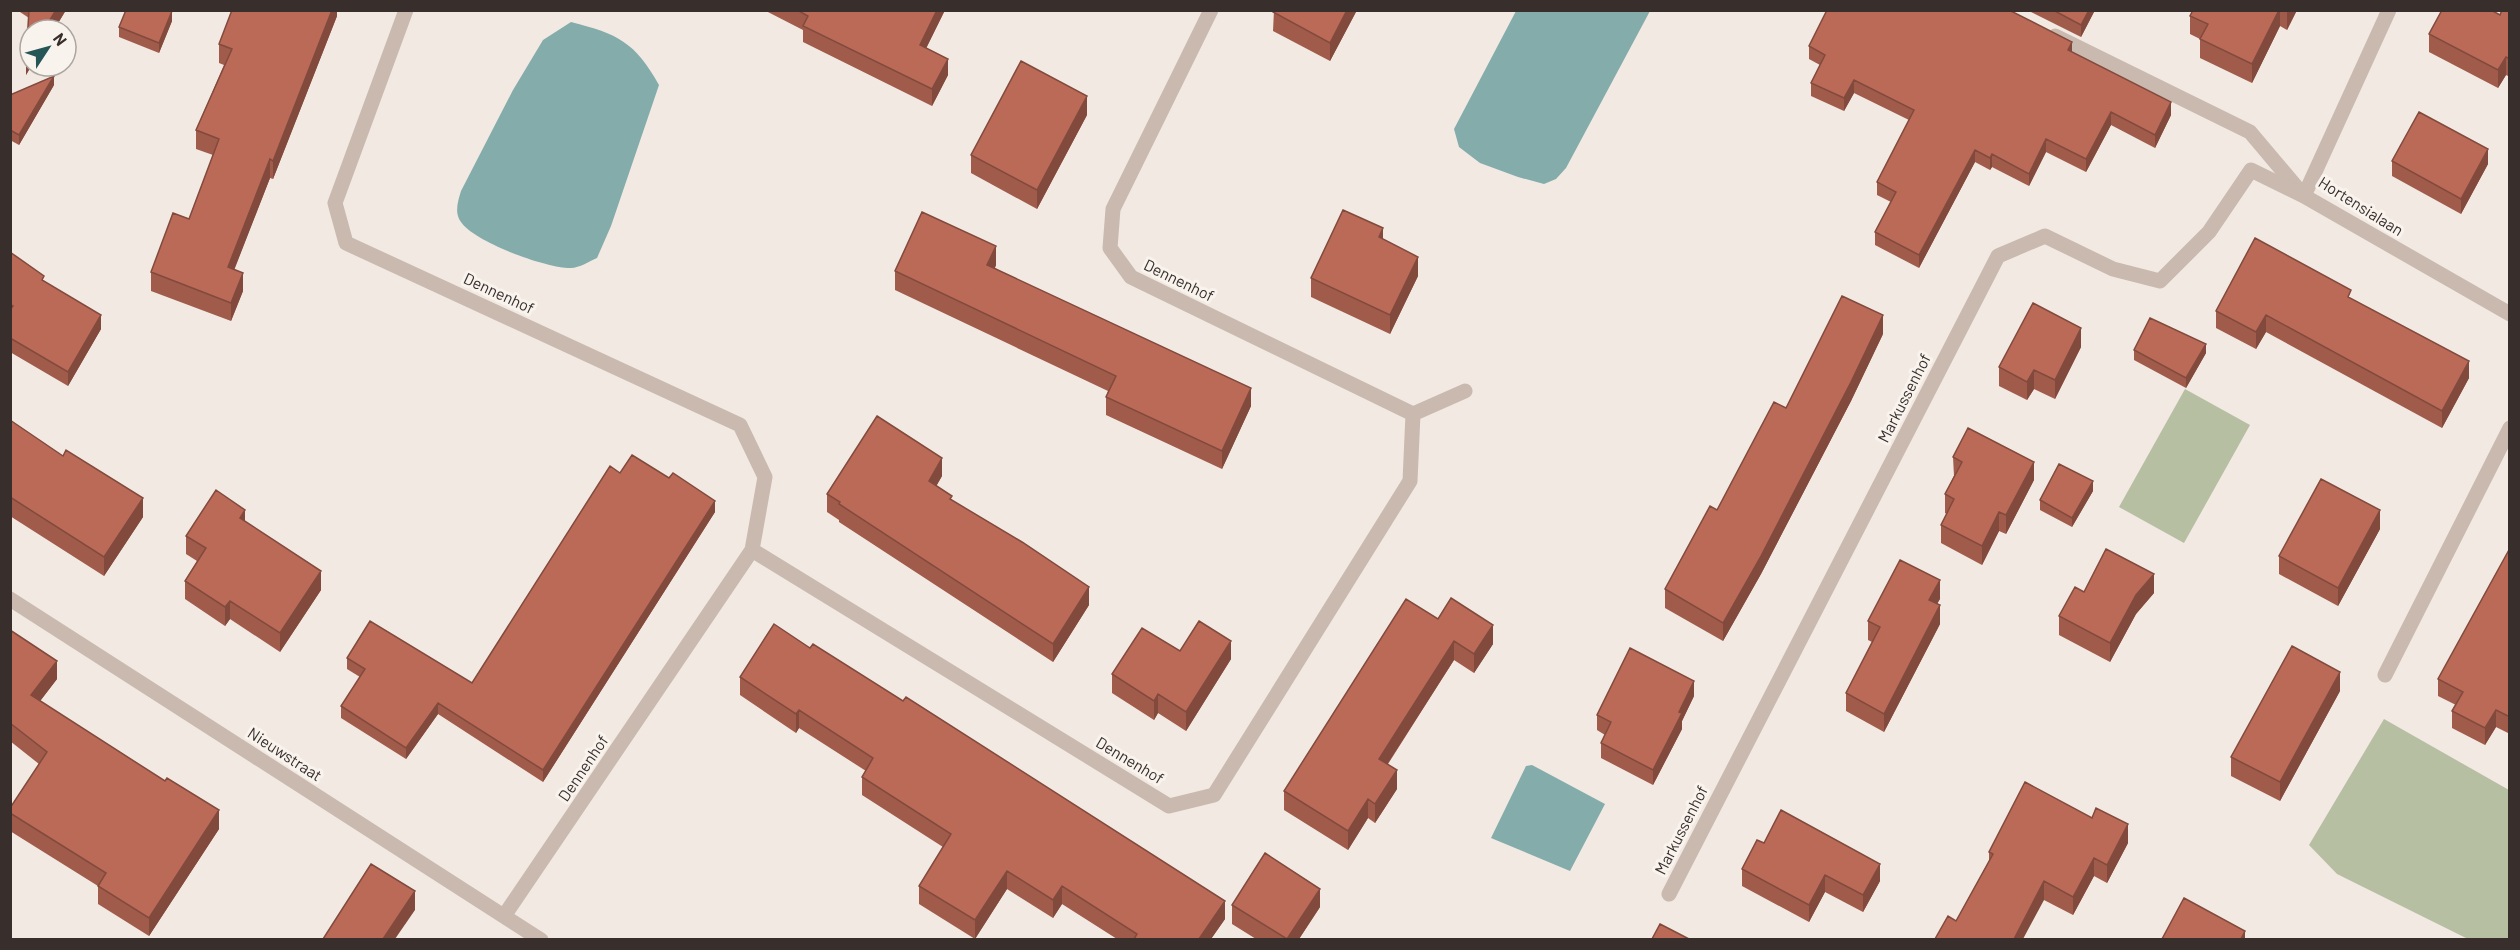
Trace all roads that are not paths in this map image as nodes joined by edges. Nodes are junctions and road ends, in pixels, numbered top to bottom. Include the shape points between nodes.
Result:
1 (406, 10) edge
2 (1210, 10) edge
3 (2389, 10) edge
4 (2036, 26) edge
5 (2304, 196) junction
6 (2510, 314) edge
7 (1465, 392) dead end
8 (1413, 414) junction
9 (2510, 428) edge
10 (752, 550) junction
11 (10, 599) edge
12 (2385, 675) dead end
13 (1669, 894) dead end
14 (504, 916) junction
15 (541, 939) edge

1 - 10 street, Dennenhof via 335,203 346,243 740,425 765,477
2 - 8 street, Dennenhof via 1113,209 1110,248 1131,277
3 - 5 street, Hortensialaan
4 - 5 street via 2250,132
5 - 6 street, Hortensialaan
5 - 13 street, Markussenhof via 2251,170 2210,232 2160,281 2113,268 2044,236 1998,256
7 - 8 street
8 - 10 street, Dennenhof via 1410,481 1214,795 1169,806
9 - 12 street
10 - 14 street, Dennenhof
11 - 14 street, Nieuwstraat
14 - 15 street, Nieuwstraat

